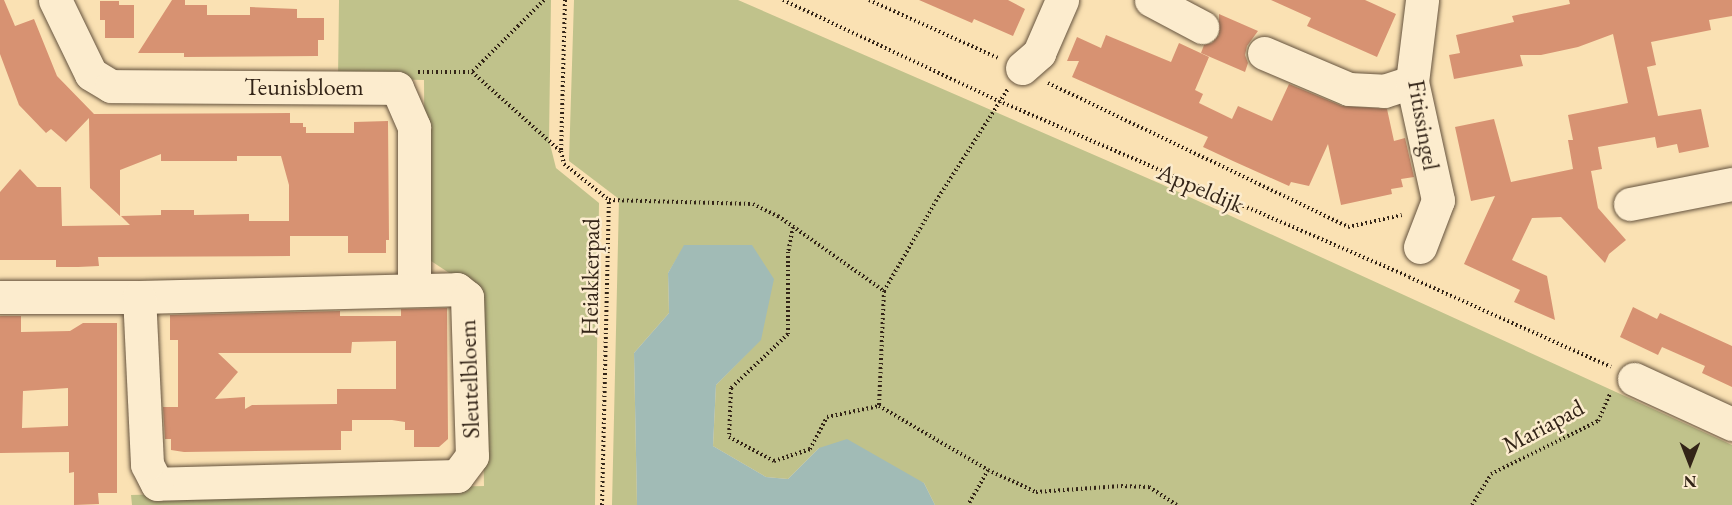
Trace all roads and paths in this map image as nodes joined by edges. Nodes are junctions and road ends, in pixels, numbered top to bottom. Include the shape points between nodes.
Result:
1 (55, 0) edge
2 (544, 0) edge
3 (565, 0) edge
4 (783, 0) edge
5 (869, 0) edge
6 (1062, 0) edge
7 (1151, 0) edge
8 (1422, 0) edge
9 (1203, 27) dead end
10 (1264, 53) dead end
11 (1022, 68) junction
12 (472, 72) junction
13 (1412, 82) junction
14 (397, 88) junction
15 (999, 101) junction
16 (561, 151) junction
17 (1732, 184) edge
18 (609, 200) junction
19 (1630, 204) dead end
20 (1435, 208) junction
21 (793, 227) junction
22 (1420, 247) dead end
23 (414, 289) junction
24 (884, 291) junction
25 (0, 297) edge
26 (139, 297) junction
27 (1623, 378) junction
28 (879, 406) junction
29 (1732, 424) edge
30 (988, 470) junction
31 (602, 505) edge
32 (968, 505) edge
33 (1177, 505) edge
34 (1472, 505) edge

1 - 14 street, Teunisbloem via 91,74 111,86
2 - 12 path
3 - 16 path
4 - 15 path, Appeldijk
5 - 11 path, Appeldijk
6 - 11 street via 1039,53
7 - 9 street
8 - 13 street, Fitissingel
10 - 13 street via 1349,89 1384,91
11 - 15 path
11 - 20 path, Appeldijk via 1067,94 1348,227
12 - 14 path via 407,72
12 - 16 path, Heiakkerpad
13 - 20 street, Fitissingel via 1438,200
14 - 23 street, Teunisbloem via 414,127
15 - 24 path
15 - 27 path, Appeldijk via 1409,277
16 - 18 path, Heiakkerpad via 564,164
17 - 19 street
18 - 21 path via 753,204
18 - 31 path, Heiakkerpad
20 - 22 street, Fitissingel
21 - 24 path
21 - 28 path via 788,252 788,334 731,388 729,436 774,461 810,449 826,417
23 - 26 street, Sleutelbloem
23 - 26 street, Sleutelbloem via 457,289 467,297 472,456 457,476 157,484 147,464
24 - 28 path
25 - 26 street, Sleutelbloem
27 - 29 street
27 - 34 path, Mariapad via 1598,422 1491,474
28 - 30 path
30 - 32 path
30 - 33 path via 1036,492 1149,487

